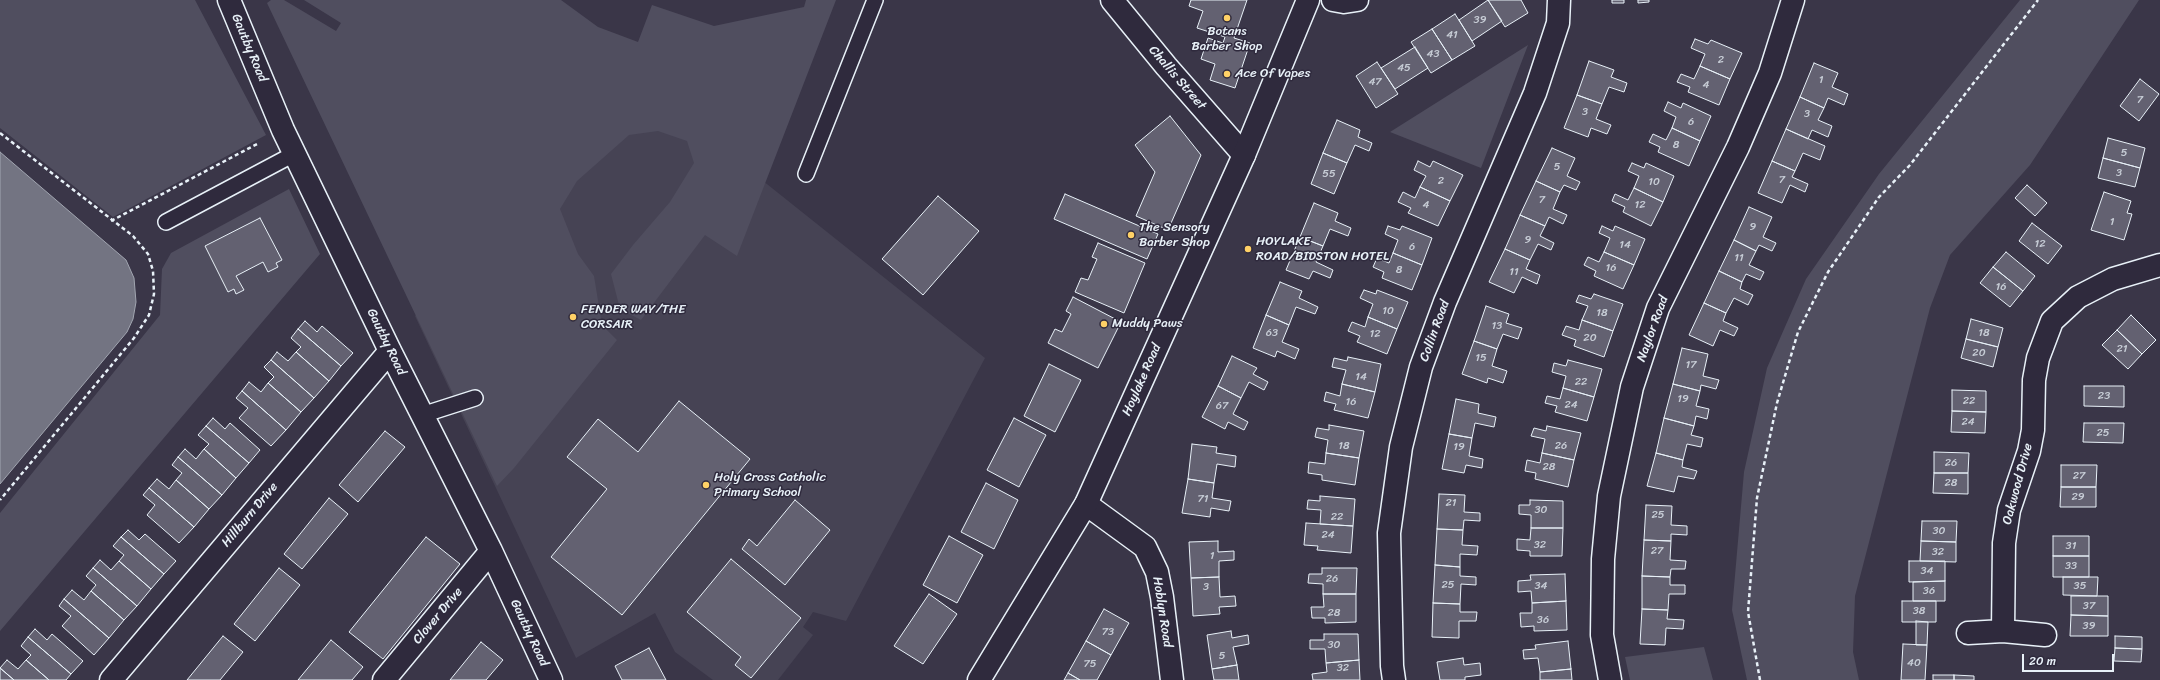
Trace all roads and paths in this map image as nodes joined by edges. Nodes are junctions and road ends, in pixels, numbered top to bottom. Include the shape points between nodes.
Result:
1 (229, 0) edge
2 (875, 0) edge
3 (1112, 0) edge
4 (1308, 0) edge
5 (1333, 0) edge
6 (1357, 0) edge
7 (1559, 0) edge
8 (1793, 0) edge
9 (2038, 0) edge
10 (283, 130) junction
11 (0, 133) edge
12 (294, 154) junction
13 (1244, 155) junction
14 (806, 174) dead end
15 (111, 221) junction
16 (166, 222) dead end
17 (2160, 265) edge
18 (390, 351) junction
19 (475, 398) dead end
20 (422, 415) junction
21 (0, 500) edge
22 (1086, 504) junction
23 (491, 551) junction
24 (2003, 631) junction
25 (1968, 633) dead end
26 (2045, 635) dead end
27 (111, 680) edge
28 (384, 680) edge
29 (551, 680) edge
30 (979, 680) edge
31 (1172, 680) edge
32 (1394, 680) edge
33 (1610, 680) edge
34 (1760, 680) edge

1 - 10 street, Gautby Road
2 - 14 lane
3 - 13 street, Challis Street
4 - 13 street, Hoylake Road
5 - 6 street
7 - 32 street, Collin Road via 1558,23 1536,93 1445,302 1421,368 1401,447 1389,533
8 - 33 street, Naylor Road via 1770,73 1738,147 1658,308 1632,387 1609,496 1603,559 1602,635
9 - 34 path via 1910,165 1879,197 1828,272 1798,332 1777,403 1757,498 1748,612
10 - 12 street, Gautby Road
10 - 15 path
11 - 15 path
12 - 16 lane
12 - 18 street, Gautby Road
13 - 22 street, Hoylake Road
15 - 21 path via 133,236 148,254 153,271 154,294 149,315 134,338
17 - 24 street, Oakwood Drive via 2113,279 2084,294 2052,321 2038,358 2034,380 2029,451 2008,516 2004,543
18 - 20 street, Gautby Road
18 - 27 street, Hillburn Drive
19 - 20 lane
20 - 23 street, Gautby Road
22 - 30 street, Hoylake Road
22 - 31 street, Hoblyn Road via 1145,547 1156,572 1162,597
23 - 28 street, Clover Drive
23 - 29 street, Gautby Road
24 - 25 street
24 - 26 street

